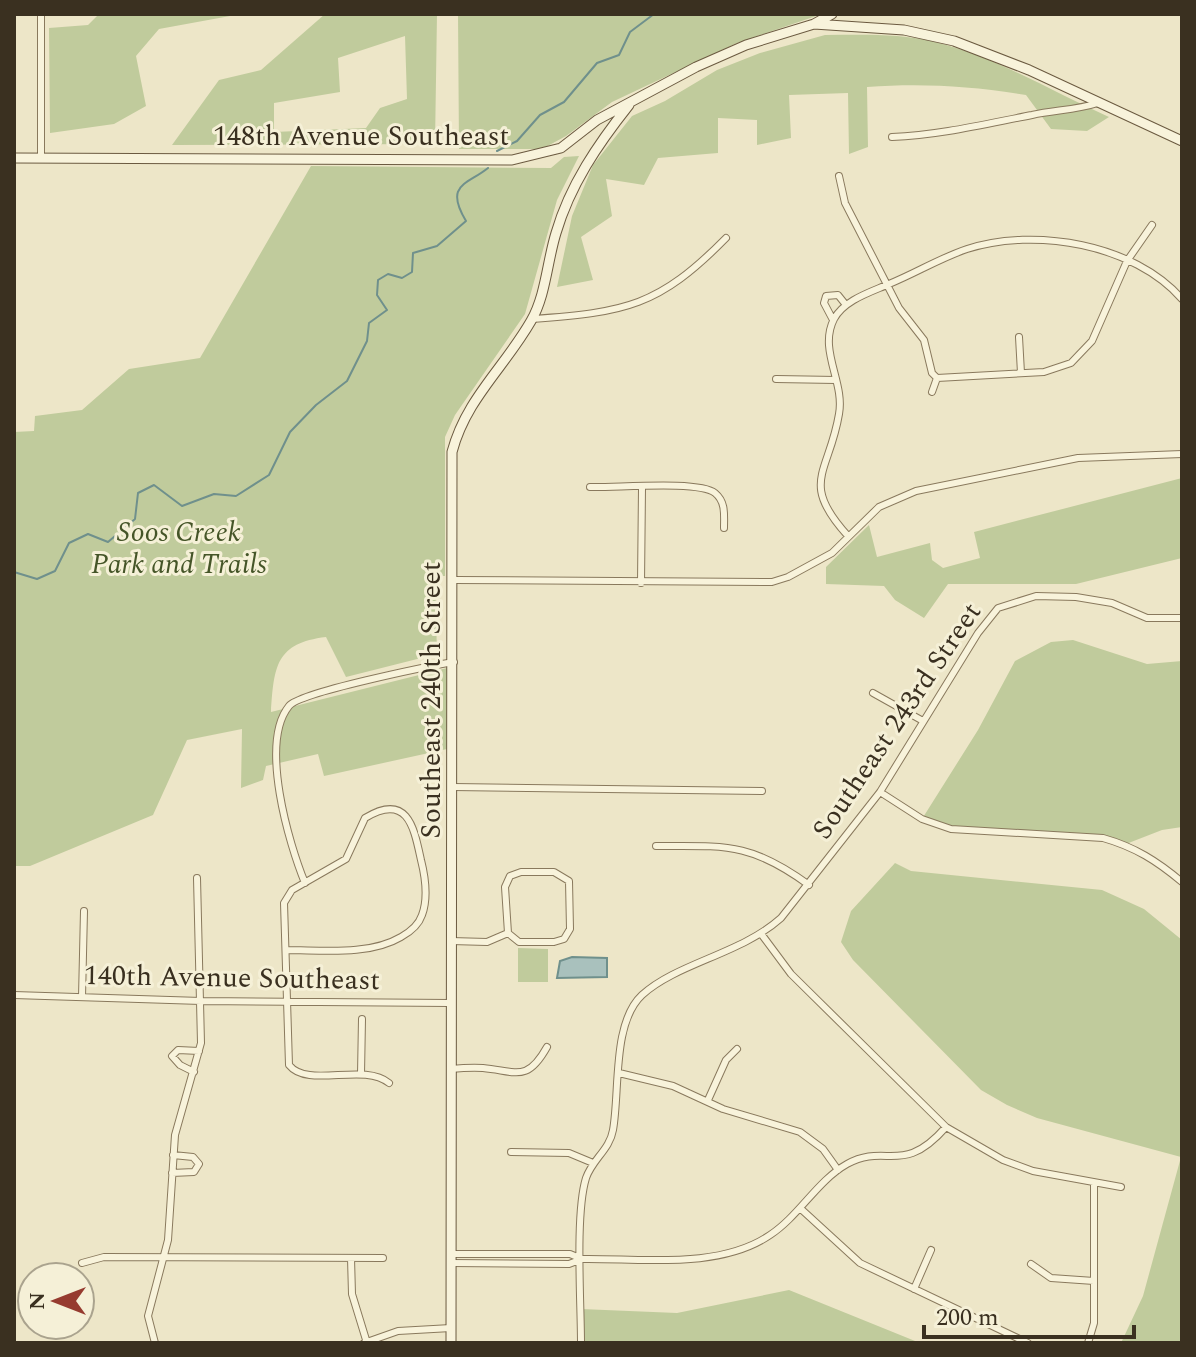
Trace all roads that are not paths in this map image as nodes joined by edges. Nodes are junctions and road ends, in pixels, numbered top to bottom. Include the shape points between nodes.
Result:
1 (41, 14) edge
2 (832, 14) edge
3 (814, 24) junction
4 (1098, 103) junction
5 (629, 105) junction
6 (892, 137) dead end
7 (1182, 141) edge
8 (14, 158) edge
9 (41, 158) junction
10 (839, 176) dead end
11 (1152, 225) dead end
12 (726, 238) dead end
13 (1127, 261) junction
14 (887, 286) junction
15 (1182, 299) edge
16 (846, 305) junction
17 (532, 319) junction
18 (833, 320) junction
19 (1019, 337) dead end
20 (1021, 373) junction
21 (937, 378) junction
22 (776, 379) dead end
23 (836, 380) junction
24 (932, 392) dead end
25 (1182, 454) edge
26 (590, 487) dead end
27 (642, 488) junction
28 (724, 528) dead end
29 (848, 536) junction
30 (455, 580) junction
31 (641, 583) junction
32 (1182, 618) edge
33 (454, 662) junction
34 (873, 693) dead end
35 (923, 721) junction
36 (453, 787) junction
37 (762, 791) dead end
38 (880, 792) junction
39 (656, 846) dead end
40 (197, 878) dead end
41 (1182, 882) edge
42 (305, 883) junction
43 (809, 885) junction
44 (84, 911) dead end
45 (508, 933) junction
46 (762, 935) junction
47 (451, 941) junction
48 (286, 950) junction
49 (14, 995) edge
50 (82, 997) junction
51 (201, 1001) junction
52 (289, 1003) junction
53 (450, 1003) junction
54 (362, 1019) dead end
55 (547, 1047) dead end
56 (737, 1049) dead end
57 (199, 1051) junction
58 (450, 1069) junction
59 (194, 1072) junction
60 (619, 1073) junction
61 (361, 1074) junction
62 (389, 1083) dead end
63 (708, 1100) junction
64 (946, 1127) junction
65 (511, 1152) dead end
66 (173, 1155) junction
67 (593, 1163) junction
68 (838, 1170) junction
69 (172, 1173) junction
70 (1094, 1183) junction
71 (1121, 1187) dead end
72 (801, 1209) junction
73 (931, 1250) dead end
74 (164, 1258) junction
75 (351, 1258) junction
76 (383, 1258) dead end
77 (451, 1258) junction
78 (582, 1259) junction
79 (89, 1261) edge
80 (1031, 1264) dead end
81 (1094, 1281) junction
82 (914, 1289) junction
83 (451, 1328) junction
84 (155, 1343) edge
85 (366, 1343) edge
86 (451, 1343) edge
87 (581, 1343) edge
88 (1028, 1343) edge
89 (1088, 1343) edge

1 - 9 street
2 - 3 main road
3 - 4 main road, 148th Avenue Southeast via 934,35 990,53
3 - 5 main road, 148th Avenue Southeast via 746,45
4 - 6 street via 929,135
4 - 7 main road, 148th Avenue Southeast
5 - 9 main road, 148th Avenue Southeast via 597,120 561,148 512,160
5 - 17 main road, Southeast 240th Street via 571,192
8 - 9 main road, 148th Avenue Southeast
10 - 14 street via 845,203
11 - 13 street
12 - 17 street via 696,269 630,308
13 - 14 street via 1080,244 994,244 969,249
13 - 15 street
13 - 20 street via 1086,351 1062,368
14 - 16 street
14 - 21 street via 924,340
16 - 18 street
16 - 18 street via 838,295 826,296
17 - 30 main road, Southeast 240th Street via 472,401 458,430 451,469
18 - 23 street via 828,340
19 - 20 street
20 - 21 street
21 - 24 street
22 - 23 street
23 - 29 street via 839,415 820,491 829,515
25 - 29 street via 1078,458 916,491 879,507
26 - 27 street
27 - 28 street via 710,490 722,503
27 - 31 street
29 - 31 street via 811,566 772,582
30 - 31 street
30 - 33 main road, Southeast 240th Street
32 - 35 street, Southeast 243rd Street via 1147,618 1112,603 1076,597 1036,596 1007,603 987,620
33 - 36 main road, Southeast 240th Street
33 - 42 street via 301,698 288,706 275,777 289,846
34 - 35 street
35 - 38 street, Southeast 243rd Street
36 - 37 street
36 - 47 main road, Southeast 240th Street
38 - 41 street via 922,819 951,829 1103,838 1126,844
38 - 43 street, Southeast 243rd Street
39 - 43 street via 741,848 777,862
40 - 51 street
42 - 48 street via 284,903
42 - 48 street via 346,859 365,818 387,810 403,813 417,831 424,872 424,905 417,923 401,937 374,946
43 - 46 street, Southeast 243rd Street
44 - 50 street
45 - 45 street via 505,887 510,876 554,872 565,877 571,887 570,929 564,939 519,942
45 - 47 street via 487,942
46 - 60 street via 644,994 627,1018
46 - 64 street via 791,974
47 - 53 main road, Southeast 240th Street
48 - 52 street
49 - 50 street, 140th Avenue Southeast
50 - 51 street, 140th Avenue Southeast
51 - 52 street, 140th Avenue Southeast
51 - 57 street
52 - 53 street, 140th Avenue Southeast
52 - 61 street via 292,1070 304,1075
53 - 58 main road, Southeast 240th Street
54 - 61 street
55 - 58 street via 535,1066 516,1075 485,1068
56 - 63 street via 726,1060
57 - 59 street
57 - 59 street via 178,1050 172,1056
58 - 77 main road, Southeast 240th Street
59 - 66 street
60 - 63 street
60 - 67 street via 612,1137
61 - 62 street
63 - 68 street via 800,1132 823,1149
64 - 68 street via 919,1153 860,1159
64 - 70 street via 1003,1160
65 - 67 street via 559,1151
66 - 69 street
66 - 69 street via 193,1157 199,1164 194,1172
67 - 78 street via 583,1191
68 - 72 street
69 - 74 street
70 - 71 street
70 - 81 street
72 - 78 street via 770,1236 735,1251
72 - 82 street via 860,1263
73 - 82 street
74 - 75 street
74 - 79 street
74 - 84 street via 148,1316
75 - 76 street
75 - 85 street via 352,1294
77 - 78 street via 569,1264
77 - 83 main road, Southeast 240th Street
78 - 87 street
80 - 81 street via 1051,1278
81 - 89 street via 1094,1323
82 - 88 street
83 - 85 street via 398,1331
83 - 86 main road, Southeast 240th Street

